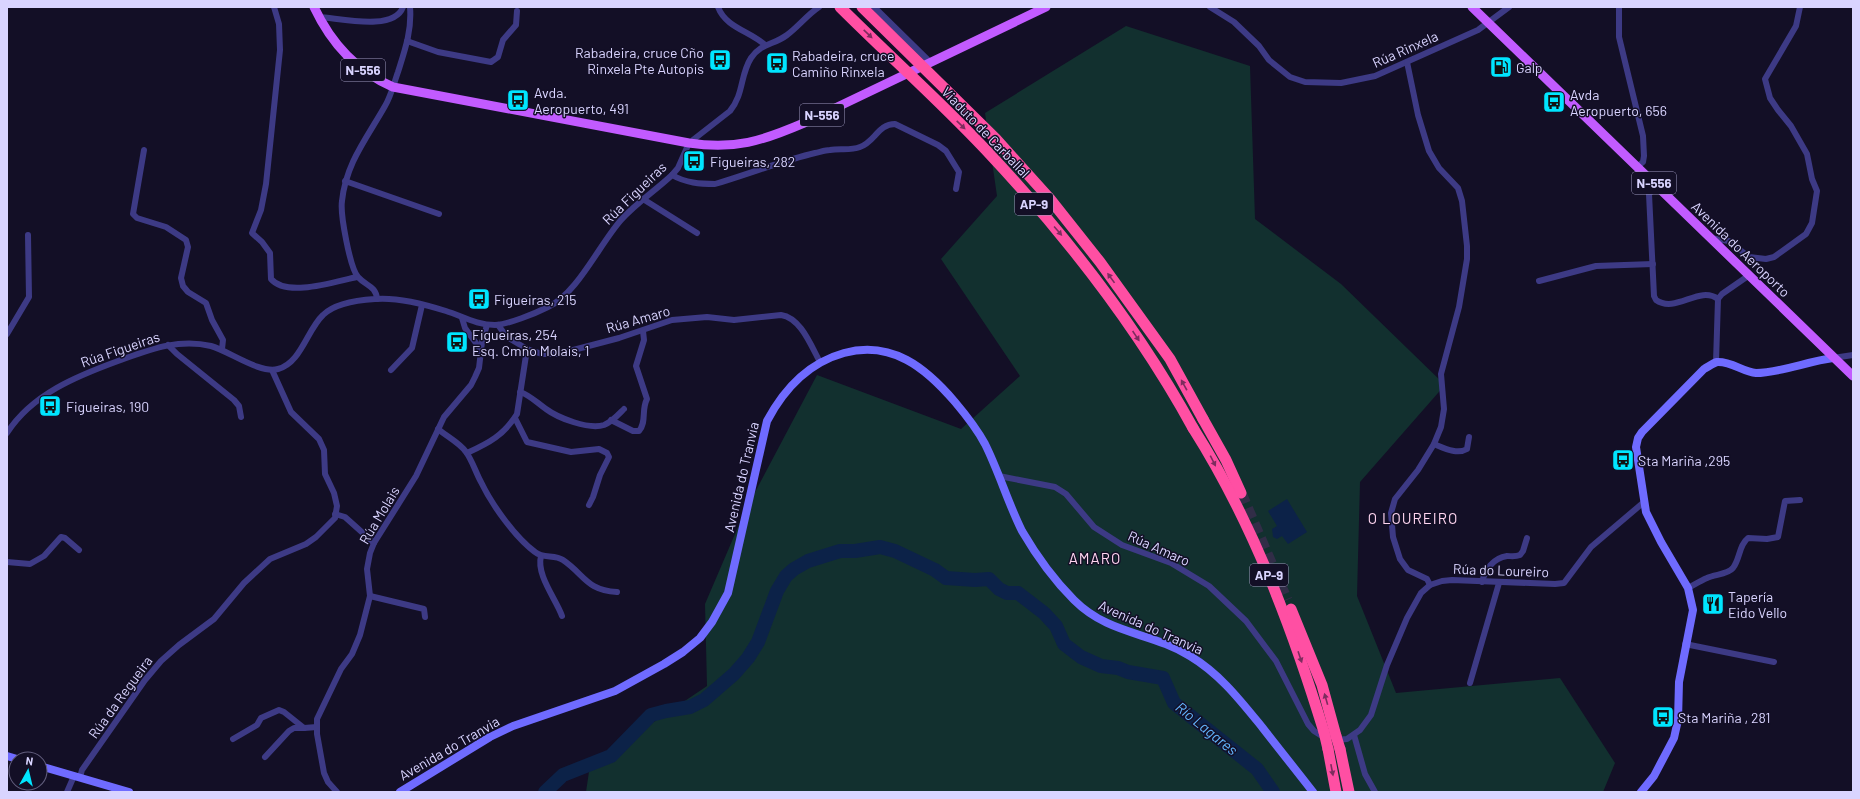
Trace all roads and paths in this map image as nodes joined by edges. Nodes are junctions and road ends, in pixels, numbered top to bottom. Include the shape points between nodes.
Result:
1 (274, 7) edge
2 (314, 7) edge
3 (403, 7) edge
4 (410, 7) edge
5 (718, 7) edge
6 (819, 7) edge
7 (840, 7) edge
8 (862, 7) edge
9 (874, 7) edge
10 (1046, 7) edge
11 (1210, 7) edge
12 (1472, 7) edge
13 (1508, 7) edge
14 (1619, 7) edge
15 (1800, 7) edge
16 (517, 11) dead end
17 (319, 17) junction
18 (1489, 23) junction
19 (407, 40) junction
20 (765, 45) junction
21 (930, 62) junction
22 (1407, 62) junction
23 (393, 87) junction
24 (689, 143) junction
25 (144, 150) dead end
26 (1637, 167) junction
27 (672, 175) junction
28 (346, 181) junction
29 (1656, 186) junction
30 (956, 189) dead end
31 (643, 200) junction
32 (439, 214) dead end
33 (697, 233) dead end
34 (28, 235) dead end
35 (1710, 238) junction
36 (1653, 264) junction
37 (1748, 276) junction
38 (357, 277) junction
39 (1540, 281) dead end
40 (377, 299) junction
41 (1718, 299) junction
42 (422, 306) junction
43 (462, 318) junction
44 (487, 325) junction
45 (498, 325) junction
46 (643, 331) junction
47 (7, 334) edge
48 (168, 345) junction
49 (222, 349) junction
50 (527, 349) junction
51 (481, 350) junction
52 (1853, 354) edge
53 (1833, 358) junction
54 (820, 362) junction
55 (1716, 362) junction
56 (272, 370) junction
57 (390, 370) dead end
58 (1853, 376) edge
59 (520, 392) junction
60 (624, 409) dead end
61 (241, 417) dead end
62 (515, 418) junction
63 (611, 420) junction
64 (438, 429) junction
65 (7, 433) edge
66 (1469, 437) dead end
67 (1434, 444) junction
68 (467, 452) junction
69 (999, 476) junction
70 (1241, 493) tunnel mouth
71 (1800, 500) dead end
72 (1644, 502) junction
73 (589, 505) dead end
74 (335, 514) junction
75 (1527, 538) dead end
76 (374, 543) junction
77 (79, 550) dead end
78 (542, 556) junction
79 (7, 562) edge
80 (1482, 582) junction
81 (1499, 583) junction
82 (1430, 585) junction
83 (1688, 588) junction
84 (617, 592) dead end
85 (370, 596) junction
86 (1287, 600) tunnel mouth
87 (562, 616) dead end
88 (425, 617) dead end
89 (1685, 644) junction
90 (1774, 662) dead end
91 (1470, 683) dead end
92 (317, 727) junction
93 (304, 728) junction
94 (1354, 735) junction
95 (1341, 738) junction
96 (233, 739) dead end
97 (265, 757) dead end
98 (48, 768) edge
99 (77, 777) junction
100 (67, 792) edge
101 (129, 792) edge
102 (337, 792) edge
103 (400, 792) edge
104 (1313, 792) edge
105 (1336, 792) edge
106 (1349, 792) edge
107 (1374, 792) edge
108 (1641, 792) edge

1 - 38 street via 279,24 280,50 266,184 261,210 252,233 270,253 271,279 276,283 301,289
2 - 17 main road, N-556
3 - 17 street via 396,17 375,22
4 - 19 street
5 - 20 street via 730,24 758,38
6 - 20 street, Rúa Figueiras via 786,36
7 -> 105 highway, Viaduto de Carballal / AP-9, bridge via 985,149 1061,234 1108,294 1171,388 1209,452 1258,550 1286,617 1324,732
70 -> 8 highway, Viaduto de Carballal / AP-9, bridge via 1226,460 1170,359 1100,262 1050,199 996,139
9 - 21 street
10 - 21 main road, N-556
11 - 22 street, Rúa Rinxela via 1248,34 1277,68 1290,77 1305,82 1341,83 1375,76
12 - 18 main road, Avenida do Aeroporto / N-556
13 - 18 street, Rúa Rinxela
14 - 26 street via 1618,37 1643,136 1643,162
15 - 35 street via 1796,26 1765,79 1770,98 1791,126 1807,154 1817,191 1812,223 1806,234 1774,257 1766,259 1749,257 1730,241
16 - 19 street via 516,25 503,40 498,57 491,62 438,52
17 - 23 main road, N-556 via 346,56 359,68
18 - 22 street, Rúa Rinxela
18 - 26 main road, Avenida do Aeroporto / N-556
19 - 23 street
20 - 24 street, Rúa Figueiras via 756,52 746,67 740,95 735,105
21 - 24 main road, N-556 via 768,139 723,146
22 - 67 street via 1418,115 1429,151 1439,168 1458,188 1467,246 1459,307 1441,374 1444,409 1441,427
23 - 24 main road, N-556
23 - 28 street via 386,105 359,145
24 - 27 street, Rúa Figueiras via 678,168
25 - 49 street via 133,214 137,218 166,227 186,240 188,246 181,278 183,286 206,303 223,340
26 - 29 main road, Avenida do Aeroporto / N-556
27 - 30 street via 687,182 715,184 830,149 861,147 882,128 888,124 895,124 946,151 959,172
27 - 31 street, Rúa Figueiras
28 - 32 street
28 - 38 street via 341,216
29 - 35 main road, Avenida do Aeroporto / N-556
29 - 36 street via 1649,194
31 - 33 street
31 - 45 street, Rúa Figueiras via 622,218 606,237 573,286 558,301
34 - 47 street via 29,297
35 - 37 main road, Avenida do Aeroporto / N-556
36 - 39 street via 1596,266
36 - 41 street via 1654,296 1660,302 1672,304 1704,295
37 - 41 street
37 - 53 main road, Avenida do Aeroporto / N-556
38 - 40 street via 375,290
40 - 42 street, Rúa Figueiras
40 - 56 street, Rúa Figueiras via 345,304 323,314 290,362 280,369
41 - 55 street
42 - 43 street, Rúa Figueiras via 446,311
42 - 57 street via 412,348
43 - 44 street, Rúa Figueiras
43 - 51 street via 468,333
44 - 45 street, Rúa Figueiras
44 - 51 street, Rúa Molais
45 - 50 street, Rúa Amaro via 507,337
46 - 50 street, Rúa Amaro via 558,354 542,354
46 - 54 street, Rúa Amaro via 686,318 734,320 788,316 795,321
46 - 63 street via 644,340 636,362 647,399 643,406 642,427 638,431 633,431
48 - 49 street, Rúa Figueiras via 198,344
48 - 61 street via 234,400 239,406
48 - 65 street, Rúa Figueiras via 63,383 28,409
49 - 56 street, Rúa Figueiras via 262,368
50 - 59 street
51 - 64 street, Rúa Molais via 479,368 471,385 444,417
52 - 53 street
53 - 55 main road via 1756,373
53 - 58 main road, Avenida do Aeroporto / N-556
54 - 69 main road, Avenida do Tranvia via 849,352 869,351 896,355 917,365 931,375 974,426 985,443
54 - 103 main road, Avenida do Tranvia via 791,385 777,401 767,421 728,592 700,638 664,664 615,691 513,726 490,737
55 - 72 main road via 1704,369 1638,438 1636,447
56 - 74 street via 291,412 319,439 324,450 325,474 337,506
59 - 62 street
59 - 63 street via 527,394 554,415 567,420 593,425 604,425
60 - 63 street
62 - 68 street via 491,442
62 - 73 street via 527,442 571,452 599,449 607,453 609,457
64 - 68 street
64 - 76 street, Rúa Molais via 416,476
66 - 67 street via 1467,448 1463,451 1451,451
67 - 82 street via 1395,499 1391,513 1393,538 1400,559 1408,570 1427,579
68 - 78 street via 482,484 515,534 536,554
69 - 95 street, Rúa Amaro via 1055,487 1066,494 1094,527 1122,545 1171,563 1209,586 1246,621 1276,661 1314,731 1330,740 1338,741
69 - 104 main road, Avenida do Tranvia via 1022,530 1072,599 1084,610 1113,627 1166,645 1188,655 1217,674 1233,690
71 - 83 street via 1785,501 1778,537 1744,540 1733,569
72 - 81 street, Rúa do Loureiro via 1591,547 1564,583
72 - 83 main road via 1646,512 1661,542
74 - 76 street via 344,517
74 - 99 street, Rúa da Regueira via 335,518 316,538 270,558 257,569 214,619 161,661
75 - 80 street via 1520,555 1499,559 1484,572
76 - 85 street, Rúa Molais via 368,561
77 - 79 street via 61,537 44,556 30,564
78 - 84 street via 559,558 588,583 607,591
78 - 87 street via 540,562 548,590
80 - 81 street, Rúa do Loureiro
80 - 82 street, Rúa do Loureiro via 1452,580
81 - 91 street
82 - 94 street via 1421,593 1407,618 1387,665 1371,715
83 - 89 main road via 1693,610
85 - 88 street via 424,608
85 - 92 street, Rúa Molais via 360,635 321,708
95 -> 86 highway, AP-9
89 - 90 street
89 - 108 main road via 1678,682 1678,720 1674,738 1654,776
92 - 93 street
92 - 102 street, Rúa Molais via 324,773
93 - 96 street via 279,710 261,718 256,725
93 - 97 street via 289,731
94 - 95 street
94 - 107 street via 1365,774
95 - 106 highway, AP-9, bridge via 1340,749
98 - 99 main road
99 - 100 street, Rúa da Regueira
99 - 101 main road

